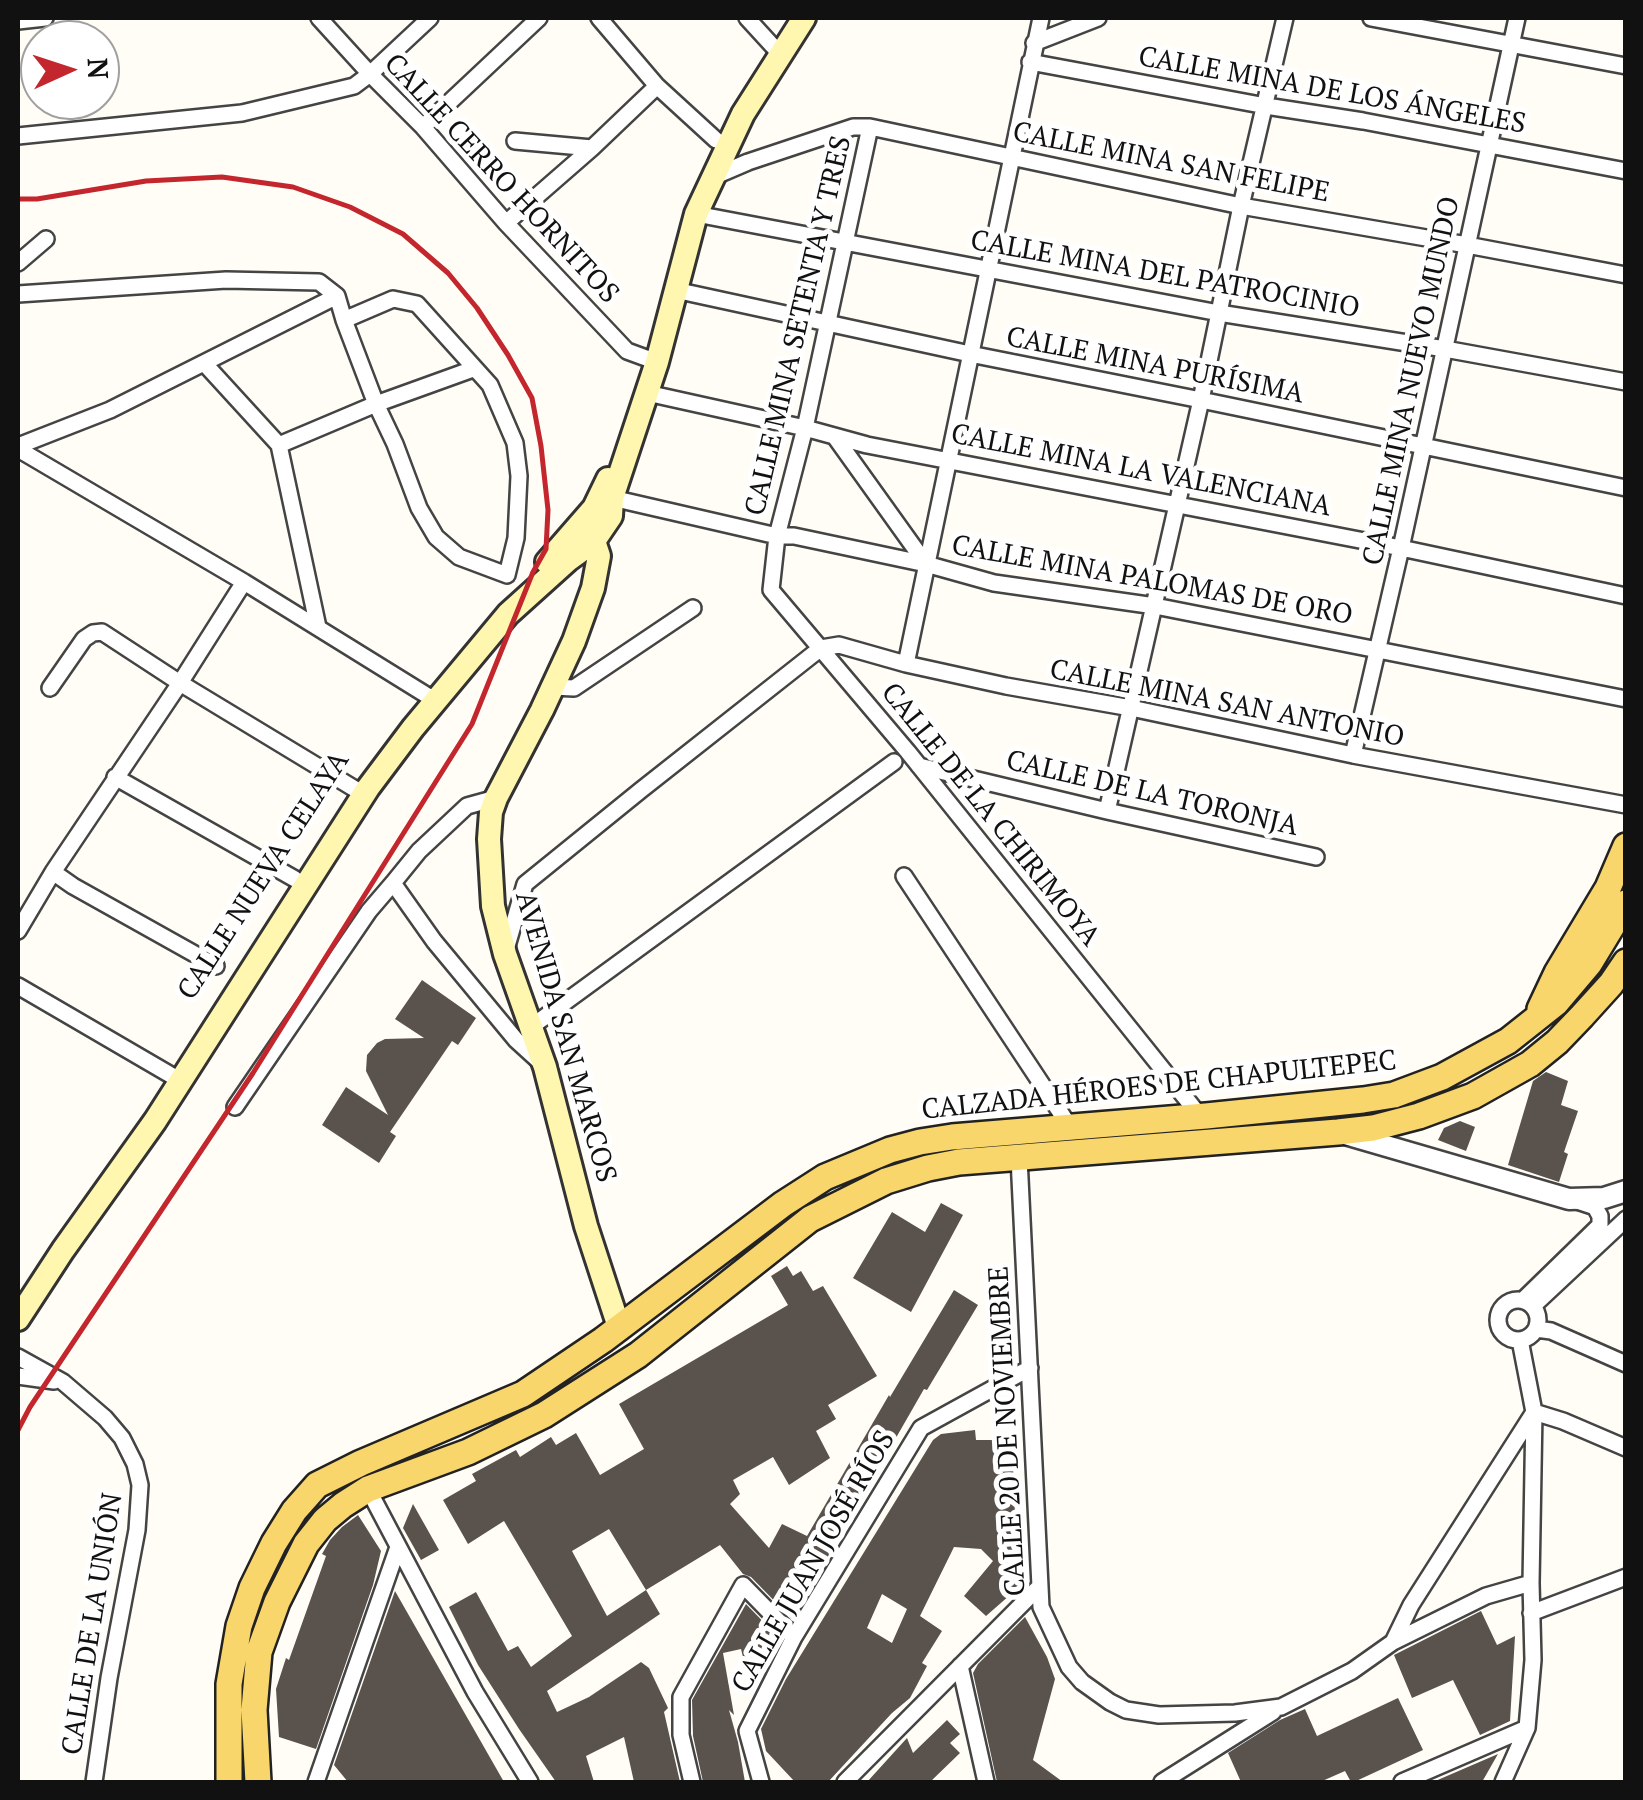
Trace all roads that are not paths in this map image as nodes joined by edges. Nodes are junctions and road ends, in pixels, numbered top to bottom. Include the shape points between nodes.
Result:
1 (45, 18) edge
2 (319, 18) edge
3 (430, 18) edge
4 (539, 18) edge
5 (599, 18) edge
6 (747, 18) edge
7 (787, 18) edge
8 (804, 18) edge
9 (1041, 18) edge
10 (1098, 18) edge
11 (1286, 18) edge
12 (1372, 18) edge
13 (1517, 18) edge
14 (18, 21) edge
15 (1034, 43) junction
16 (1511, 45) junction
17 (775, 48) junction
18 (1030, 62) junction
19 (1626, 66) edge
20 (370, 74) junction
21 (656, 86) junction
22 (1266, 106) junction
23 (423, 127) junction
24 (870, 127) junction
25 (18, 136) edge
26 (716, 140) junction
27 (515, 141) dead end
28 (1489, 144) junction
29 (592, 148) junction
30 (1011, 156) junction
31 (1626, 171) edge
32 (714, 176) junction
33 (1241, 206) junction
34 (696, 214) junction
35 (506, 223) junction
36 (46, 239) dead end
37 (844, 242) junction
38 (1467, 244) junction
39 (18, 263) edge
40 (989, 269) junction
41 (1626, 275) edge
42 (675, 290) junction
43 (18, 294) edge
44 (336, 296) junction
45 (1219, 313) junction
46 (344, 320) junction
47 (826, 322) junction
48 (1444, 349) junction
49 (970, 354) junction
50 (652, 360) junction
51 (204, 363) junction
52 (472, 368) junction
53 (1626, 382) edge
54 (646, 394) junction
55 (1201, 400) junction
56 (376, 404) junction
57 (805, 428) junction
58 (835, 436) junction
59 (279, 445) junction
60 (1422, 447) junction
61 (18, 448) edge
62 (948, 458) junction
63 (1626, 488) edge
64 (603, 503) junction
65 (1177, 504) junction
66 (778, 536) junction
67 (594, 541) junction
68 (1401, 548) junction
69 (926, 564) junction
70 (244, 582) junction
71 (1626, 596) edge
72 (1155, 606) junction
73 (693, 608) dead end
74 (318, 627) junction
75 (821, 648) junction
76 (1377, 649) junction
77 (906, 664) junction
78 (180, 683) junction
79 (552, 687) junction
80 (50, 688) dead end
81 (432, 699) junction
82 (1626, 699) edge
83 (1131, 708) junction
84 (1353, 754) junction
85 (894, 762) dead end
86 (919, 766) junction
87 (115, 777) junction
88 (355, 789) junction
89 (496, 798) junction
90 (1626, 805) edge
91 (1107, 811) junction
92 (1626, 846) edge
93 (1316, 857) dead end
94 (53, 872) junction
95 (904, 876) dead end
96 (295, 879) junction
97 (392, 883) junction
98 (1626, 903) edge
99 (18, 930) edge
100 (505, 954) junction
101 (1626, 962) edge
102 (216, 966) dead end
103 (18, 986) edge
104 (1535, 1021) junction
105 (531, 1027) junction
106 (545, 1068) junction
107 (176, 1078) junction
108 (236, 1107) dead end
109 (1200, 1116) junction
110 (1070, 1126) junction
111 (1338, 1132) junction
112 (1019, 1158) junction
113 (1626, 1191) edge
114 (1569, 1199) junction
115 (1626, 1219) edge
116 (18, 1302) edge
117 (1528, 1303) junction
118 (18, 1319) edge
119 (619, 1327) junction
120 (1536, 1329) junction
121 (1520, 1340) junction
122 (18, 1357) edge
123 (1626, 1364) edge
124 (1030, 1368) junction
125 (18, 1376) edge
126 (63, 1382) junction
127 (1534, 1412) junction
128 (1626, 1448) edge
129 (368, 1489) junction
130 (398, 1547) junction
131 (1626, 1577) edge
132 (1531, 1584) junction
133 (1040, 1586) junction
134 (1531, 1613) junction
135 (794, 1637) junction
136 (1393, 1642) junction
137 (960, 1666) junction
138 (1281, 1707) junction
139 (1527, 1728) junction
140 (94, 1782) edge
141 (227, 1782) edge
142 (258, 1782) edge
143 (316, 1782) edge
144 (530, 1782) edge
145 (692, 1782) edge
146 (762, 1782) edge
147 (844, 1782) edge
148 (986, 1782) edge
149 (1162, 1782) edge
150 (1402, 1782) edge
151 (1503, 1782) edge

1 - 14 street
2 - 20 street, CALLE CERRO HORNITOS
3 - 20 street
4 - 23 street
5 - 21 street
6 - 17 street
7 - 17 main road, AVENIDA SAN MARCOS
8 - 17 main road, AVENIDA SAN MARCOS
9 - 15 street
10 - 15 street
11 - 22 street
12 - 16 street
13 - 16 street, CALLE MINA NUEVO MUNDO
15 - 18 street
16 - 19 street
16 - 28 street, CALLE MINA NUEVO MUNDO
17 - 26 main road, AVENIDA SAN MARCOS
17 - 32 main road, AVENIDA SAN MARCOS
18 - 22 street, CALLE MINA DE LOS ÁNGELES
18 - 30 street
20 - 23 street, CALLE CERRO HORNITOS
20 - 25 street via 354,86 242,113
21 - 26 street
21 - 29 street
22 - 28 street, CALLE MINA DE LOS ÁNGELES
22 - 33 street
23 - 35 street, CALLE CERRO HORNITOS
24 - 30 street, CALLE MINA SAN FELIPE
24 - 32 street, CALLE MINA SAN FELIPE via 853,127
24 - 37 street, CALLE MINA SETENTA Y TRES
26 - 50 main road, AVENIDA SAN MARCOS via 682,223
27 - 29 street
28 - 31 street, CALLE MINA DE LOS ÁNGELES
28 - 38 street, CALLE MINA NUEVO MUNDO
29 - 35 street
30 - 33 street, CALLE MINA SAN FELIPE
30 - 40 street
32 - 34 main road, AVENIDA SAN MARCOS
33 - 38 street, CALLE MINA SAN FELIPE
33 - 45 street
34 - 37 street, CALLE MINA DEL PATROCINIO
34 - 42 main road, AVENIDA SAN MARCOS
35 - 50 street, CALLE CERRO HORNITOS via 626,351
36 - 39 street
37 - 40 street, CALLE MINA DEL PATROCINIO
37 - 47 street, CALLE MINA SETENTA Y TRES
38 - 41 street, CALLE MINA SAN FELIPE
38 - 48 street, CALLE MINA NUEVO MUNDO
40 - 45 street, CALLE MINA DEL PATROCINIO
40 - 49 street
42 - 47 street, CALLE MINA PURÍSIMA
42 - 50 main road, AVENIDA SAN MARCOS
43 - 44 street via 226,280 318,282
44 - 46 street
44 - 51 street
45 - 48 street, CALLE MINA DEL PATROCINIO
45 - 55 street
46 - 52 street via 393,299 417,304
46 - 56 street
47 - 49 street, CALLE MINA PURÍSIMA
47 - 57 street, CALLE MINA SETENTA Y TRES
48 - 53 street, CALLE MINA DEL PATROCINIO
48 - 60 street, CALLE MINA NUEVO MUNDO
49 - 55 street, CALLE MINA PURÍSIMA
49 - 62 street
50 - 54 main road, AVENIDA SAN MARCOS
50 - 64 main road, AVENIDA SAN MARCOS
51 - 59 street
51 - 61 street
52 - 56 street
52 - 56 street via 490,386 515,443 516,538 507,574 459,557 436,537
54 - 57 street, CALLE MINA LA VALENCIANA
54 - 64 main road, AVENIDA SAN MARCOS
55 - 60 street, CALLE MINA PURÍSIMA
55 - 65 street
56 - 59 street
57 - 58 street, CALLE MINA LA VALENCIANA
57 - 66 street, CALLE MINA SETENTA Y TRES
58 - 62 street, CALLE MINA LA VALENCIANA
58 - 69 street
59 - 74 street
60 - 63 street, CALLE MINA PURÍSIMA
60 - 68 street, CALLE MINA NUEVO MUNDO
61 - 70 street
62 - 65 street, CALLE MINA LA VALENCIANA
62 - 69 street
64 - 66 street, CALLE MINA PALOMAS DE ORO
64 - 67 main road, AVENIDA SAN MARCOS via 610,516
64 - 81 main road, CALLE NUEVA CELAYA via 512,590
65 - 68 street, CALLE MINA LA VALENCIANA
65 - 72 street
66 - 69 street, CALLE MINA PALOMAS DE ORO
66 - 75 street, CALLE DE LA CHIRIMOYA via 770,590
67 - 79 main road, AVENIDA SAN MARCOS via 599,556 593,588
67 - 81 main road, CALLE NUEVA CELAYA via 524,598
68 - 71 street, CALLE MINA LA VALENCIANA
68 - 76 street, CALLE MINA NUEVO MUNDO
69 - 72 street, CALLE MINA PALOMAS DE ORO via 994,583
69 - 77 street
70 - 74 street
70 - 78 street
72 - 76 street, CALLE MINA PALOMAS DE ORO
72 - 83 street
73 - 79 street via 574,688
74 - 81 street
75 - 77 street, CALLE MINA SAN ANTONIO via 839,645
75 - 86 street, CALLE DE LA CHIRIMOYA
75 - 100 street via 526,884
76 - 82 street, CALLE MINA PALOMAS DE ORO
76 - 84 street, CALLE MINA NUEVO MUNDO
77 - 83 street, CALLE MINA SAN ANTONIO
78 - 80 street via 102,632 84,640
78 - 87 street
78 - 88 street
79 - 89 main road, AVENIDA SAN MARCOS
81 - 88 main road, CALLE NUEVA CELAYA
81 - 107 main road, CALLE NUEVA CELAYA
83 - 84 street, CALLE MINA SAN ANTONIO
83 - 91 street
84 - 90 street, CALLE MINA SAN ANTONIO
85 - 105 street
86 - 91 street, CALLE DE LA TORONJA
86 - 109 street, CALLE DE LA CHIRIMOYA
87 - 94 street
87 - 96 street
88 - 96 main road, CALLE NUEVA CELAYA
89 - 97 street via 467,806
89 - 100 main road, AVENIDA SAN MARCOS via 491,884
91 - 93 street, CALLE DE LA TORONJA
92 - 104 main road
94 - 99 street
94 - 102 street
95 - 110 street
96 - 107 main road, CALLE NUEVA CELAYA
97 - 106 street via 434,942
97 - 108 street
98 - 104 main road, CALZADA HÉROES DE CHAPULTEPEC via 1581,974
100 - 105 main road, AVENIDA SAN MARCOS
101 - 111 main road, CALZADA HÉROES DE CHAPULTEPEC via 1558,1042 1509,1077 1420,1116
103 - 107 street
104 - 109 main road, CALZADA HÉROES DE CHAPULTEPEC via 1464,1067 1394,1095
105 - 106 main road, AVENIDA SAN MARCOS
106 - 119 main road, AVENIDA SAN MARCOS
107 - 116 main road, CALLE NUEVA CELAYA
107 - 118 main road, CALLE NUEVA CELAYA
109 - 110 main road, CALZADA HÉROES DE CHAPULTEPEC
110 - 119 main road, CALZADA HÉROES DE CHAPULTEPEC via 920,1142 838,1172 783,1204
111 - 112 main road, CALZADA HÉROES DE CHAPULTEPEC
111 - 114 street
112 - 124 street, CALLE 20 DE NOVIEMBRE
112 - 129 main road, CALZADA HÉROES DE CHAPULTEPEC via 928,1168 860,1192 810,1219 638,1354 544,1415
113 - 114 street
114 - 117 street via 1595,1207 1600,1225
115 - 117 street
117 - 120 street via 1538,1316
117 - 121 street via 1512,1300 1499,1314 1502,1333
119 - 141 main road, CALZADA HÉROES DE CHAPULTEPEC via 523,1394 330,1477 305,1497 274,1542 239,1626 229,1684
120 - 121 street
120 - 123 street
121 - 127 street
122 - 126 street, CALLE DE LA UNIÓN
124 - 133 street, CALLE 20 DE NOVIEMBRE
124 - 135 street, CALLE JUAN JOSÉ RÍOS via 922,1428
125 - 126 street
126 - 140 street, CALLE DE LA UNIÓN via 122,1438 140,1484
127 - 128 street
127 - 132 street
127 - 136 street, CALLE 20 DE NOVIEMBRE
129 - 130 street
129 - 142 main road, CALZADA HÉROES DE CHAPULTEPEC via 325,1520 306,1544 269,1625 256,1673
130 - 143 street
130 - 144 street
131 - 134 street
132 - 134 street
132 - 136 street via 1486,1596
133 - 137 street
133 - 138 street, CALLE 20 DE NOVIEMBRE via 1041,1607 1069,1667 1110,1702 1160,1716
134 - 139 street
135 - 145 street via 742,1585 681,1697
135 - 146 street, CALLE JUAN JOSÉ RÍOS via 747,1731
136 - 138 street, CALLE 20 DE NOVIEMBRE
137 - 147 street
137 - 148 street
138 - 149 street
139 - 150 street
139 - 151 street

